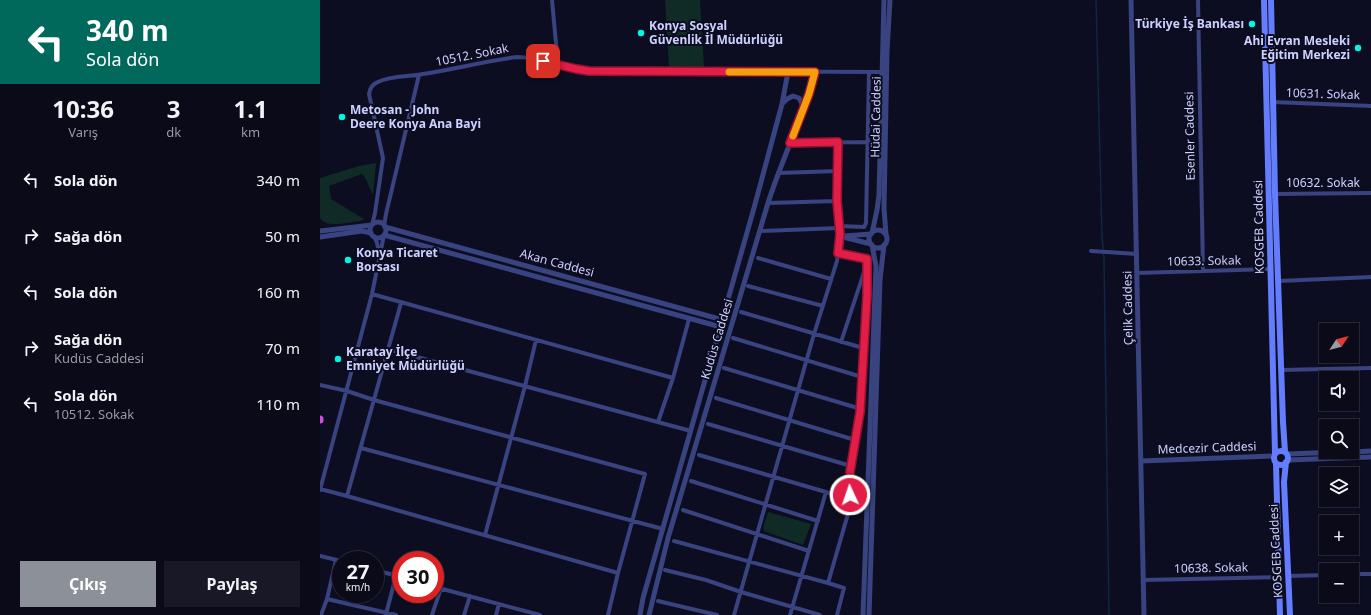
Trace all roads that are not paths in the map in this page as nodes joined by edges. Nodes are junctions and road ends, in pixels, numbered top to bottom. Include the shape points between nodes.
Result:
1 (552, 0) edge
2 (884, 0) edge
3 (890, 0) edge
4 (1131, 0) edge
5 (1198, 0) edge
6 (1264, 0) edge
7 (1271, 0) edge
8 (558, 65) junction
9 (788, 72) junction
10 (815, 72) junction
11 (869, 72) junction
12 (884, 72) junction
13 (419, 75) junction
14 (1273, 102) junction
15 (782, 104) junction
16 (1371, 106) edge
17 (802, 111) junction
18 (838, 142) junction
19 (869, 142) junction
20 (790, 143) junction
21 (838, 171) junction
22 (778, 172) junction
23 (1371, 193) edge
24 (1275, 194) junction
25 (837, 201) junction
26 (768, 203) junction
27 (372, 225) junction
28 (384, 226) junction
29 (839, 227) junction
30 (320, 230) edge
31 (760, 231) junction
32 (871, 233) junction
33 (372, 234) junction
34 (886, 234) junction
35 (384, 235) junction
36 (839, 236) junction
37 (320, 237) edge
38 (871, 244) junction
39 (884, 245) junction
40 (1091, 251) dead end
41 (838, 253) junction
42 (1137, 254) junction
43 (380, 257) junction
44 (758, 258) dead end
45 (867, 262) junction
46 (1271, 270) junction
47 (1203, 271) junction
48 (1137, 273) junction
49 (1371, 277) edge
50 (831, 279) junction
51 (1279, 281) junction
52 (748, 286) dead end
53 (372, 294) junction
54 (401, 302) junction
55 (823, 306) junction
56 (740, 312) dead end
57 (689, 319) junction
58 (723, 320) junction
59 (721, 328) junction
60 (814, 334) junction
61 (733, 338) dead end
62 (536, 340) junction
63 (841, 342) junction
64 (863, 348) junction
65 (387, 349) junction
66 (807, 361) junction
67 (724, 368) dead end
68 (1371, 368) edge
69 (1281, 370) junction
70 (862, 377) junction
71 (673, 378) junction
72 (320, 386) edge
73 (525, 386) junction
74 (798, 390) junction
75 (347, 391) junction
76 (716, 398) dead end
77 (374, 400) junction
78 (860, 409) junction
79 (790, 420) junction
80 (658, 422) junction
81 (708, 424) dead end
82 (691, 431) junction
83 (511, 438) junction
84 (855, 440) junction
85 (782, 446) junction
86 (360, 448) junction
87 (1371, 451) edge
88 (1359, 452) edge
89 (1319, 454) edge
90 (699, 455) dead end
91 (1275, 455) junction
92 (1286, 457) junction
93 (1371, 458) edge
94 (1141, 461) junction
95 (1276, 463) junction
96 (851, 466) junction
97 (774, 476) junction
98 (691, 481) dead end
99 (498, 485) junction
100 (320, 490) edge
101 (826, 492) junction
102 (347, 496) junction
103 (850, 499) junction
104 (766, 504) junction
105 (683, 510) dead end
106 (818, 520) junction
107 (632, 522) junction
108 (663, 529) junction
109 (757, 534) junction
110 (484, 535) junction
111 (674, 541) dead end
112 (809, 551) junction
113 (320, 556) edge
114 (332, 559) edge
115 (750, 561) junction
116 (665, 570) dead end
117 (618, 573) junction
118 (1359, 574) edge
119 (1371, 574) edge
120 (1319, 575) edge
121 (802, 576) junction
122 (1288, 576) junction
123 (1279, 577) junction
124 (1143, 580) junction
125 (332, 583) edge
126 (828, 583) junction
127 (444, 589) edge
128 (741, 592) junction
129 (470, 596) junction
130 (392, 597) edge
131 (327, 599) junction
132 (658, 601) dead end
133 (436, 603) edge
134 (499, 604) junction
135 (792, 607) junction
136 (525, 613) edge
137 (386, 614) edge
138 (321, 615) edge
139 (396, 615) edge
140 (432, 615) edge
141 (464, 615) edge
142 (496, 615) edge
143 (540, 615) edge
144 (608, 615) edge
145 (640, 615) edge
146 (649, 615) edge
147 (715, 615) edge
148 (734, 615) edge
149 (790, 615) edge
150 (820, 615) edge
151 (837, 615) edge
152 (863, 615) edge
153 (869, 615) edge
154 (1144, 615) edge
155 (1280, 615) edge
156 (1290, 615) edge

1 - 8 street
2 - 12 street, Hüdai Caddesi
3 - 12 street, Hüdai Caddesi
4 - 42 street, Çelik Caddesi
5 - 47 street, Esenler Caddesi
6 - 46 main road, KOSGEB Caddesi
7 - 14 main road, KOSGEB Caddesi
8 - 9 street, 10512. Sokak via 589,71
8 - 13 street, 10512. Sokak via 517,57
9 - 10 street, 10512. Sokak
9 - 15 street, Kudüs Caddesi
10 - 11 street, 10512. Sokak
10 - 17 street, Kudüs Caddesi
11 - 12 street, 10512. Sokak
11 - 19 street
12 - 32 street, Hüdai Caddesi via 879,202
12 - 34 street, Hüdai Caddesi
13 - 27 street, 10512. Sokak via 381,80 373,84 370,90 383,158
13 - 28 street
14 - 16 street, 10631. Sokak
14 - 24 main road, KOSGEB Caddesi
15 - 17 street via 787,98 799,98
15 - 58 street, Kudüs Caddesi
17 - 20 street, Kudüs Caddesi
18 - 19 street
18 - 20 street
18 - 21 street
19 - 29 street via 866,223 864,227
20 - 22 street, Kudüs Caddesi
21 - 22 street
21 - 25 street
22 - 26 street, Kudüs Caddesi
23 - 24 street, 10632. Sokak
24 - 51 main road, KOSGEB Caddesi
25 - 26 street
25 - 29 street
26 - 31 street, Kudüs Caddesi
27 - 28 street via 379,222
27 - 30 street
27 - 33 street
28 - 35 street
28 - 58 street, Akan Caddesi
29 - 31 street
29 - 36 street
31 - 146 street, Kudüs Caddesi via 668,538
32 - 34 street via 878,230
32 - 36 street
32 - 38 street
33 - 35 street via 378,237
33 - 37 street via 362,231
33 - 43 street
34 - 39 street
35 - 43 street
35 - 57 street, Akan Caddesi
36 - 38 street
36 - 41 street
38 - 39 street via 877,248
38 - 152 street via 876,266
39 - 153 street via 880,293
40 - 42 street
41 - 45 street via 867,259
41 - 50 street
42 - 48 street, Çelik Caddesi
43 - 53 street
44 - 50 street
45 - 63 street
45 - 64 street
46 - 47 street, 10633. Sokak
46 - 91 main road, KOSGEB Caddesi
47 - 48 street, 10633. Sokak
48 - 94 street, Çelik Caddesi
49 - 51 street
50 - 55 street
51 - 69 main road, KOSGEB Caddesi
52 - 55 street
53 - 54 street
53 - 75 street
54 - 62 street
54 - 65 street
55 - 60 street
56 - 60 street
57 - 59 street, Akan Caddesi
57 - 71 street
58 - 59 street, Kudüs Caddesi
59 - 82 street, Kudüs Caddesi
60 - 63 street
60 - 66 street
61 - 66 street
62 - 71 street
62 - 73 street
63 - 64 street
64 - 70 street
65 - 73 street
65 - 77 street
66 - 70 street
66 - 74 street
67 - 74 street
68 - 69 street
69 - 92 main road, KOSGEB Caddesi
70 - 78 street
71 - 80 street
72 - 75 street
73 - 80 street
73 - 83 street
74 - 78 street
74 - 79 street
75 - 77 street
75 - 100 street
76 - 79 street
77 - 83 street
77 - 86 street
78 - 84 street
79 - 84 street
79 - 85 street
80 - 82 street
81 - 85 street
82 - 108 street, Kudüs Caddesi
83 - 99 street
83 - 107 street via 646,474
84 - 96 street
85 - 96 street
85 - 97 street
86 - 99 street
86 - 102 street
87 - 88 street
89 - 92 street
90 - 97 street
91 - 92 main road via 1279,451
91 - 94 street, Medcezir Caddesi
91 - 95 main road, KOSGEB Caddesi
92 - 93 street
92 - 95 main road via 1283,464
92 - 122 main road, KOSGEB Caddesi via 1284,482
94 - 124 street, Çelik Caddesi
95 - 123 main road, KOSGEB Caddesi
96 - 103 street
97 - 101 street
97 - 104 street
98 - 104 street
99 - 107 street
99 - 110 street
100 - 102 street
101 - 103 street
101 - 106 street
102 - 110 street
103 - 126 street via 850,507
104 - 106 street
104 - 109 street
105 - 109 street
106 - 112 street
107 - 108 street
107 - 117 street
108 - 145 street, Kudüs Caddesi
109 - 112 street
109 - 115 street
110 - 117 street
111 - 115 street
112 - 121 street
113 - 114 street
115 - 121 street
115 - 128 street
116 - 128 street
117 - 144 street
118 - 119 street
120 - 122 street
121 - 126 street
121 - 135 street
122 - 156 main road, KOSGEB Caddesi
123 - 124 street, 10638. Sokak
123 - 155 main road, KOSGEB Caddesi
124 - 154 street, Çelik Caddesi
125 - 131 street
126 - 151 street via 844,588
127 - 129 street
128 - 135 street
128 - 148 street
129 - 134 street
129 - 141 street
130 - 137 street
131 - 137 street
131 - 138 street
132 - 147 street
133 - 140 street
134 - 136 street
134 - 142 street
135 - 149 street
135 - 150 street
136 - 143 street
137 - 139 street

